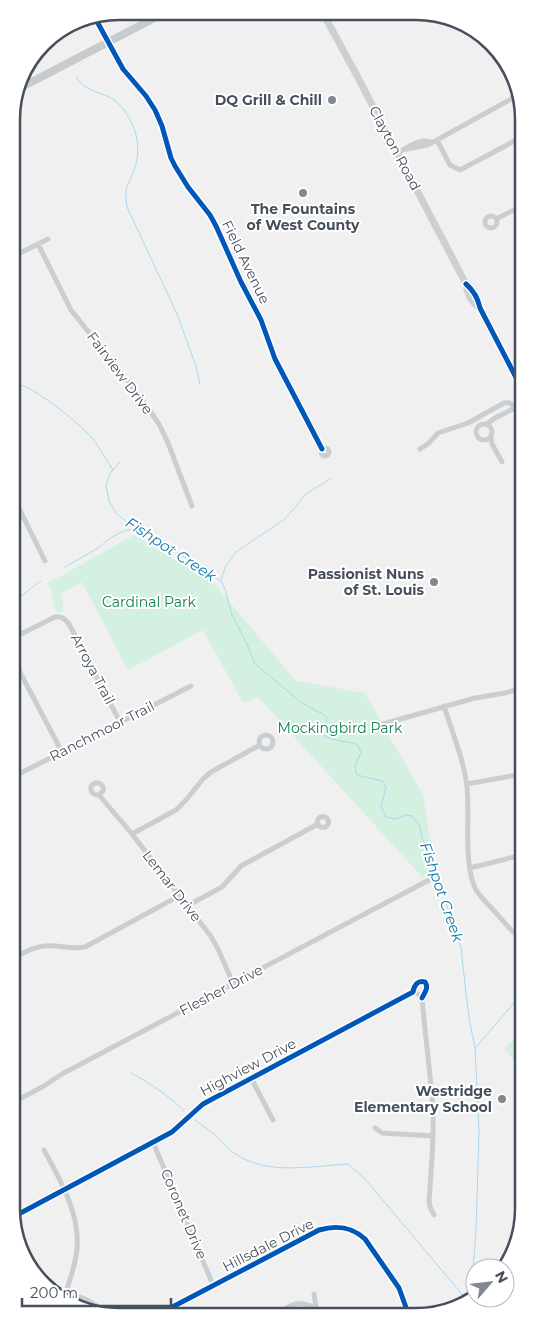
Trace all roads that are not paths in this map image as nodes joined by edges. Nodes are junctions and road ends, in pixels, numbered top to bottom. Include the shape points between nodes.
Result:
1 (151, 20) edge
2 (327, 20) edge
3 (97, 22) edge
4 (108, 42) junction
5 (27, 83) edge
6 (513, 98) edge
7 (434, 141) junction
8 (515, 141) edge
9 (397, 153) junction
10 (515, 210) edge
11 (496, 219) dead end
12 (48, 239) dead end
13 (38, 244) junction
14 (20, 253) edge
15 (515, 363) edge
16 (510, 366) junction
17 (515, 370) edge
18 (515, 408) joint
19 (487, 424) junction
20 (491, 437) junction
21 (322, 448) dead end
22 (420, 449) dead end
23 (502, 462) dead end
24 (192, 506) dead end
25 (20, 510) edge
26 (45, 560) dead end
27 (20, 634) edge
28 (20, 672) edge
29 (191, 686) dead end
30 (515, 690) edge
31 (444, 706) junction
32 (120, 722) junction
33 (383, 724) dead end
34 (260, 745) dead end
35 (62, 752) junction
36 (20, 774) edge
37 (515, 775) edge
38 (467, 784) junction
39 (99, 795) dead end
40 (318, 824) dead end
41 (132, 834) junction
42 (515, 857) edge
43 (470, 868) junction
44 (429, 880) dead end
45 (179, 896) junction
46 (187, 906) junction
47 (515, 933) edge
48 (20, 955) edge
49 (233, 984) junction
50 (413, 992) junction
51 (422, 998) junction
52 (251, 1078) junction
53 (20, 1099) edge
54 (273, 1120) dead end
55 (375, 1128) dead end
56 (433, 1136) junction
57 (153, 1142) junction
58 (44, 1150) dead end
59 (65, 1189) junction
60 (20, 1213) edge
61 (434, 1215) dead end
62 (213, 1285) junction
63 (66, 1293) edge
64 (68, 1294) edge
65 (314, 1294) dead end
66 (95, 1305) edge
67 (170, 1308) edge
68 (288, 1308) edge
69 (313, 1308) edge
70 (316, 1308) edge
71 (406, 1308) edge

1 - 4 main road
2 - 9 main road, Clayton Road
3 - 4 street, Field Avenue
4 - 5 main road
4 - 21 street, Field Avenue via 123,69 155,110 170,158 216,226 261,320 275,359
6 - 7 street
7 - 8 street via 450,165 460,170
7 - 9 street via 417,142
9 - 16 main road, Clayton Road via 473,303 480,308
10 - 11 street
12 - 13 street
13 - 14 street
13 - 24 street, Fairview Drive via 71,310 159,424
15 - 16 street
16 - 17 main road, Clayton Road
18 - 19 street
18 - 22 street via 504,402 468,423 438,433
19 - 20 street via 492,429
19 - 20 street via 480,425 476,434 484,440
20 - 23 street
25 - 26 street
27 - 32 street, Arroya Trail via 53,618 62,618 69,624
28 - 35 street
29 - 32 street, Ranchmoor Trail
30 - 31 street
31 - 33 street
31 - 38 street
32 - 35 street, Ranchmoor Trail
34 - 41 street via 211,772 176,810
35 - 36 street, Ranchmoor Trail
37 - 38 street
38 - 43 street
39 - 41 street, Lemar Drive
40 - 46 street via 241,866 222,887
41 - 45 street, Lemar Drive
42 - 43 street
43 - 47 street via 480,896
44 - 49 street, Flesher Drive
45 - 46 street, Lemar Drive
45 - 48 street via 85,946 44,946
46 - 49 street, Lemar Drive via 210,935
49 - 53 street, Flesher Drive
50 - 51 street
50 - 51 street, Highview Drive via 416,983 425,982 427,989
50 - 52 street, Highview Drive
51 - 56 street, Highview Drive
52 - 54 street
52 - 57 street, Highview Drive via 203,1104 172,1132
55 - 56 street via 382,1133
56 - 61 street, Highview Drive via 429,1201
57 - 59 street, Highview Drive
57 - 62 street, Coronet Drive
58 - 59 street
59 - 60 street, Highview Drive
59 - 63 street via 77,1237 76,1258
62 - 67 street, Hillsdale Drive
62 - 71 street, Hillsdale Drive via 319,1230 343,1227 365,1239 399,1288
64 - 66 street
65 - 70 street
68 - 69 street via 300,1302

